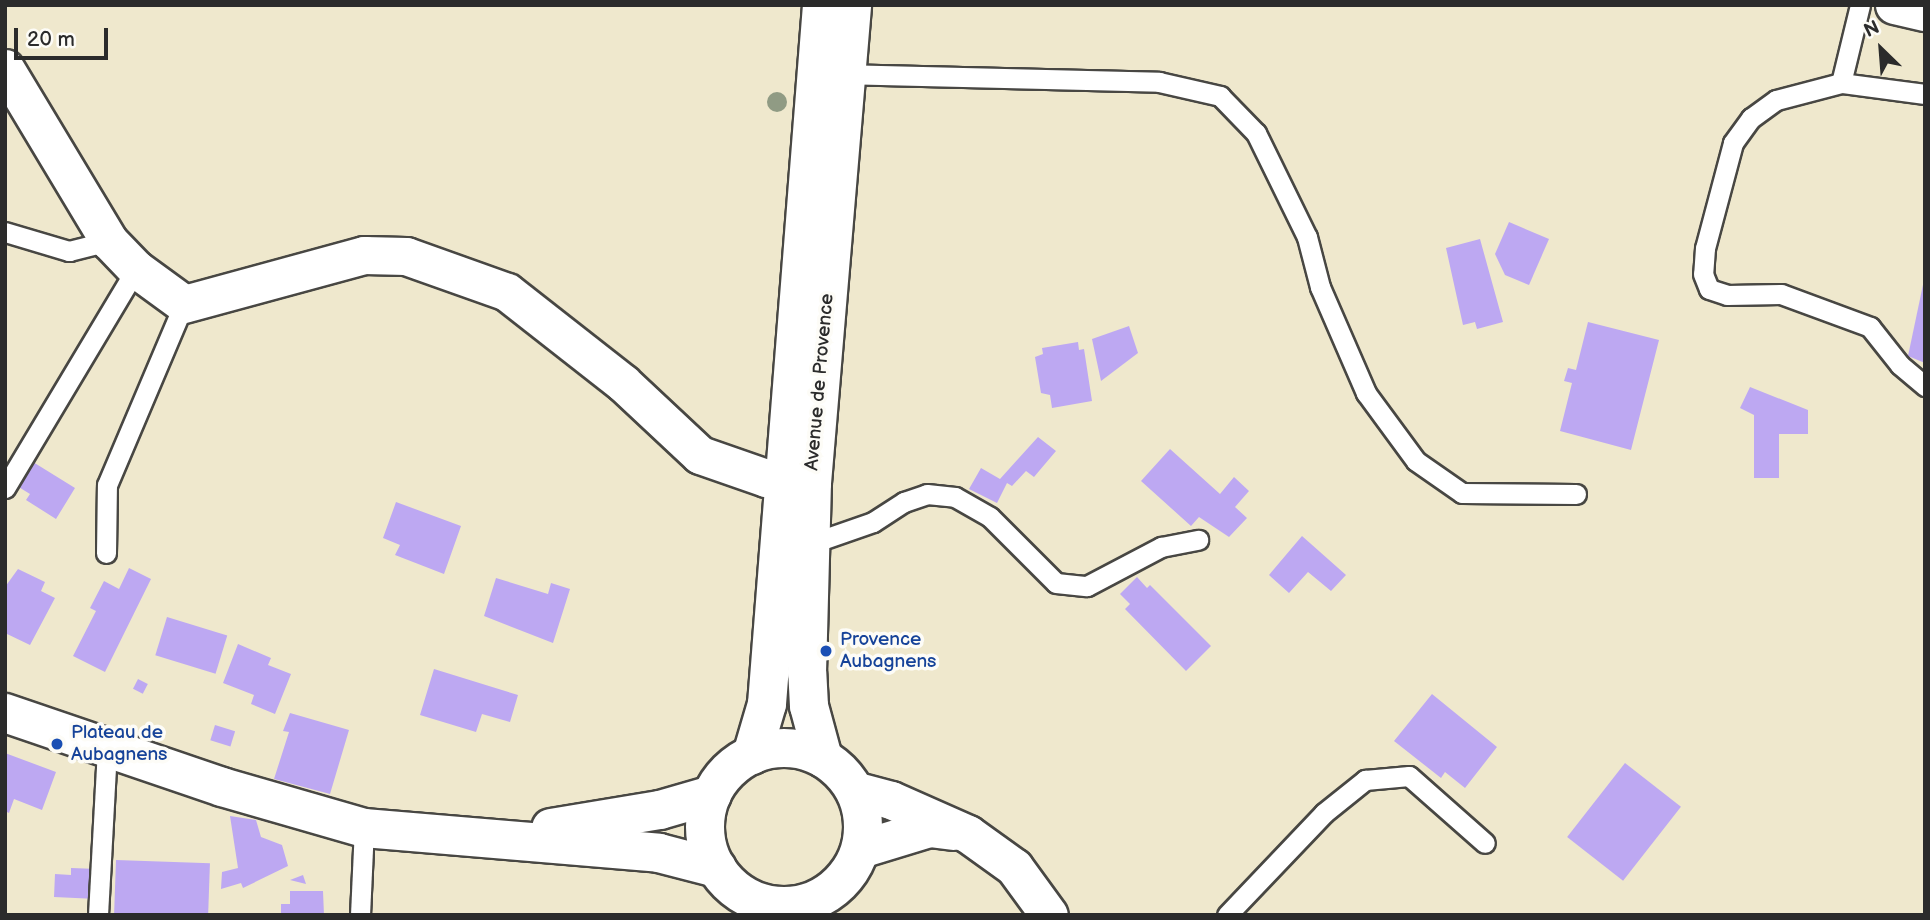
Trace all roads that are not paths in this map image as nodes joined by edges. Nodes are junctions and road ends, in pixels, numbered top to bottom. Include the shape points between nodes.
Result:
1 (822, 5) edge
2 (852, 5) edge
3 (1860, 5) edge
4 (1894, 5) edge
5 (1925, 12) edge
6 (5, 68) edge
7 (831, 74) junction
8 (1841, 83) junction
9 (1925, 94) edge
10 (5, 232) edge
11 (109, 241) junction
12 (136, 269) junction
13 (184, 304) junction
14 (1925, 386) edge
15 (798, 482) junction
16 (5, 488) edge
17 (1576, 494) dead end
18 (1198, 540) dead end
19 (794, 545) junction
20 (106, 553) dead end
21 (5, 713) edge
22 (107, 749) junction
23 (752, 755) junction
24 (823, 758) junction
25 (854, 790) junction
26 (712, 795) junction
27 (364, 828) junction
28 (968, 834) junction
29 (493, 836) junction
30 (1485, 843) dead end
31 (860, 849) junction
32 (717, 868) junction
33 (750, 906) edge
34 (815, 907) edge
35 (98, 915) edge
36 (360, 915) edge
37 (1049, 915) edge
38 (1227, 915) edge

1 - 7 main road, Avenue de Provence
2 - 7 main road, Avenue de Provence
3 - 8 lane
4 - 5 street
6 - 11 street
7 - 15 main road, Avenue de Provence
7 - 17 lane via 1159,82 1220,96 1256,133 1307,237 1320,287 1366,393 1416,461 1462,492
8 - 9 lane
8 - 14 lane via 1776,100 1751,118 1733,143 1705,248 1703,274 1709,289 1727,295 1781,294 1870,327 1900,365
10 - 11 lane via 69,251
11 - 12 street
12 - 13 street
12 - 16 lane
13 - 15 street via 364,255 406,256 508,292 623,383 701,455
13 - 20 lane via 107,485
15 - 19 main road, Avenue de Provence
18 - 19 lane via 1161,547 1087,586 1056,583 990,517 955,497 927,494 873,522
19 - 23 main road, Avenue de Provence via 767,704
19 - 24 main road, Avenue de Provence via 809,706
21 - 22 main road
22 - 27 main road
22 - 35 lane
23 - 24 main road via 776,748 800,749
23 - 26 main road via 736,765
24 - 25 main road
25 - 28 street
25 - 31 main road via 862,809
26 - 29 main road via 660,810
26 - 32 main road via 705,820 707,845
27 - 29 main road
27 - 36 lane
28 - 31 street via 929,828
28 - 37 street via 1014,867
29 - 32 main road via 659,853
30 - 38 lane via 1409,776 1365,780 1324,813
31 - 34 main road via 851,870
32 - 33 main road
33 - 34 main road

